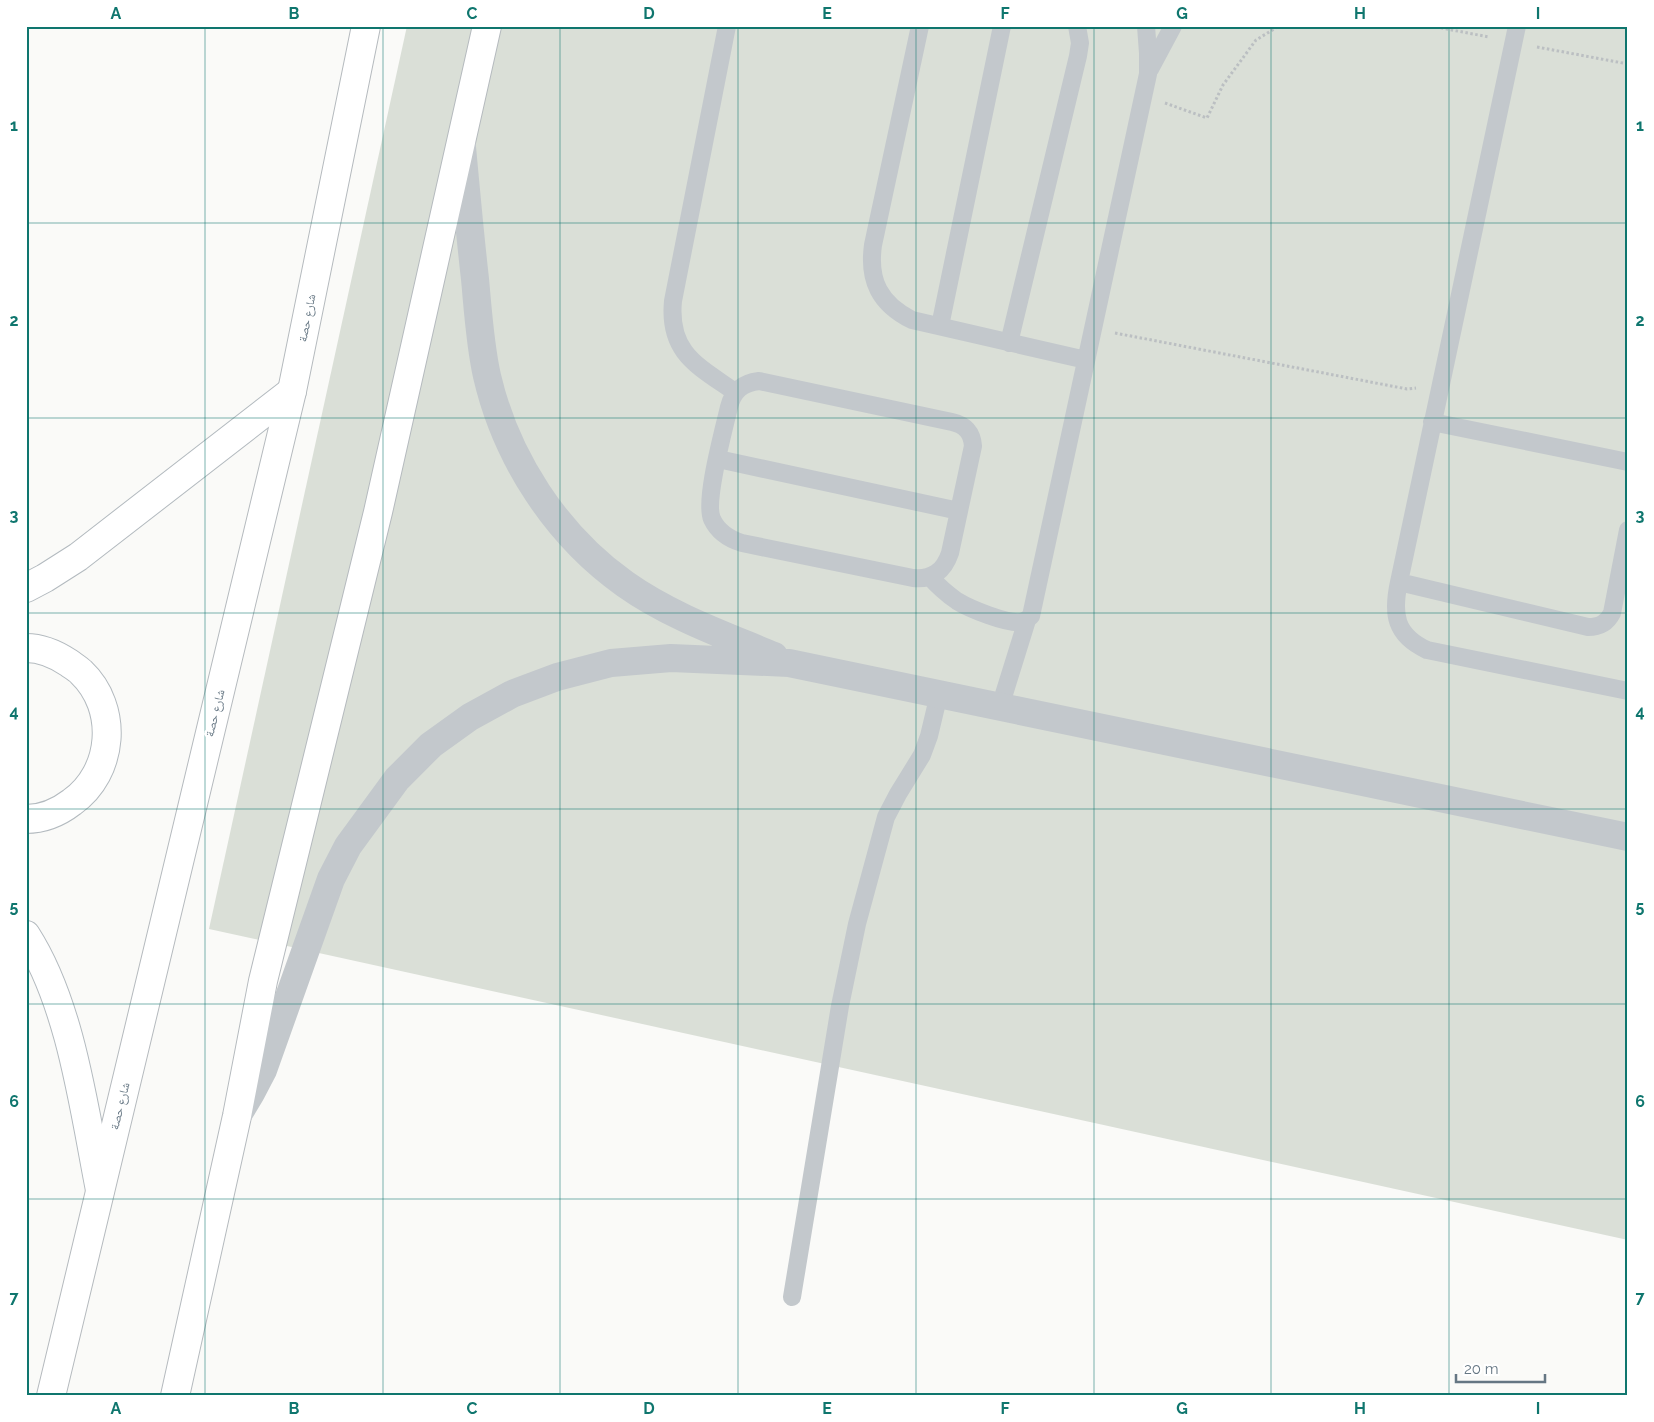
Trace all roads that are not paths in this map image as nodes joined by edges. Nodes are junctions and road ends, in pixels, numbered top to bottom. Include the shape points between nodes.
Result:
1 (366, 26) edge
2 (487, 26) edge
3 (727, 26) edge
4 (920, 26) edge
5 (1002, 26) edge
6 (1078, 26) edge
7 (1146, 26) edge
8 (1173, 26) edge
9 (1517, 26) edge
10 (1148, 74) junction
11 (462, 144) junction
12 (940, 326) junction
13 (1009, 343) junction
14 (1086, 360) junction
15 (292, 391) junction
16 (735, 392) junction
17 (1432, 422) junction
18 (718, 459) junction
19 (1628, 462) edge
20 (959, 511) junction
21 (1628, 530) edge
22 (930, 577) junction
23 (1398, 582) junction
24 (26, 588) edge
25 (1027, 620) junction
26 (26, 648) edge
27 (790, 663) junction
28 (1628, 691) edge
29 (939, 694) junction
30 (1000, 707) junction
31 (26, 819) edge
32 (1628, 837) edge
33 (26, 935) edge
34 (237, 1116) junction
35 (100, 1190) junction
36 (792, 1297) dead end
37 (51, 1396) edge
38 (175, 1396) edge

1 - 15 main road, شارع حصة
2 - 11 main road
3 - 16 lane via 672,316 680,347 691,360
4 - 12 lane via 870,260 872,276 887,303 912,320
5 - 12 lane
6 - 13 lane via 1078,56
7 - 10 lane
8 - 10 lane
9 - 17 lane
10 - 14 lane
11 - 27 street via 479,326 487,376 502,425 524,471 552,513 586,551 624,584 668,610
11 - 34 main road via 372,540 263,981
12 - 13 lane
13 - 14 lane
14 - 25 lane via 1033,610
15 - 24 main road via 78,557
15 - 35 main road, شارع حصة
16 - 18 lane
16 - 20 lane via 750,382 759,381 961,424 972,437 973,446
17 - 19 lane
17 - 23 lane
18 - 20 lane
18 - 22 lane via 710,508 717,527 732,540 913,578
20 - 22 lane via 946,564
21 - 23 lane via 1612,613 1605,623 1594,627
22 - 25 lane via 970,608 1016,622
23 - 28 lane via 1397,620 1408,639 1417,646
25 - 30 lane
26 - 31 main road via 59,656 81,672 98,694 107,719 107,746 99,772 83,795 61,810
27 - 29 street
27 - 34 street via 671,658 612,663 557,677 512,694 470,717 431,745 397,779 344,854 331,879 263,1070
29 - 30 street
29 - 36 lane via 922,755 886,817 857,924 840,1006
30 - 32 street
33 - 35 main road via 48,978 62,1016
34 - 38 main road
35 - 37 main road, شارع حصة

